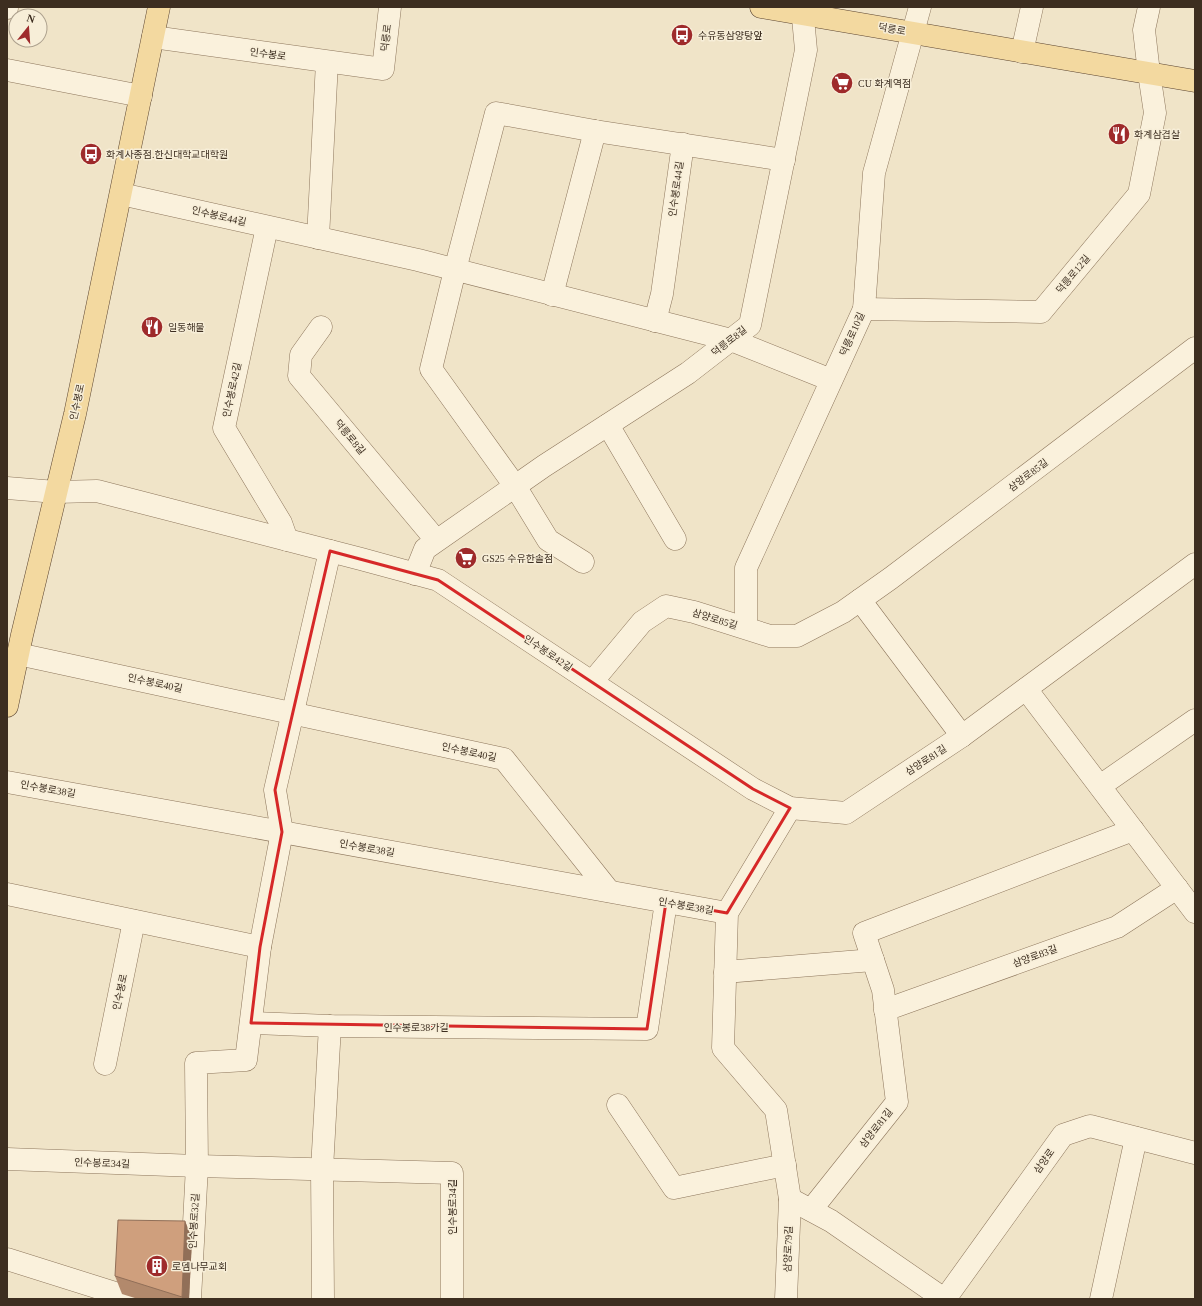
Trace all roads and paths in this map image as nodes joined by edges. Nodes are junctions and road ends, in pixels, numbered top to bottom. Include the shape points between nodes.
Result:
1 (159, 7) edge
2 (390, 7) edge
3 (761, 7) edge
4 (920, 7) edge
5 (1032, 7) edge
6 (1149, 7) edge
7 (802, 10) edge
8 (912, 33) junction
9 (153, 37) junction
10 (1022, 52) junction
11 (326, 62) junction
12 (383, 69) joint
13 (7, 70) edge
14 (1149, 73) junction
15 (1195, 81) edge
16 (141, 96) junction
17 (596, 131) junction
18 (683, 144) junction
19 (784, 160) junction
20 (121, 194) junction
21 (267, 227) junction
22 (318, 238) junction
23 (455, 270) junction
24 (552, 295) junction
25 (864, 309) junction
26 (655, 321) junction
27 (321, 327) dead end
28 (731, 340) junction
29 (1195, 348) edge
30 (831, 380) junction
31 (608, 425) junction
32 (515, 486) junction
33 (7, 488) edge
34 (56, 492) junction
35 (675, 539) dead end
36 (287, 540) junction
37 (436, 540) junction
38 (330, 551) junction
39 (583, 562) dead end
40 (1195, 564) edge
41 (415, 574) junction
42 (860, 600) junction
43 (746, 620) dead end
44 (18, 654) junction
45 (592, 682) junction
46 (1026, 688) junction
47 (7, 706) edge
48 (293, 713) junction
49 (1195, 720) edge
50 (962, 736) junction
51 (7, 782) edge
52 (1100, 786) junction
53 (790, 808) junction
54 (1133, 830) junction
55 (282, 832) junction
56 (1177, 888) junction
57 (609, 891) junction
58 (7, 894) edge
59 (666, 902) junction
60 (1195, 912) edge
61 (727, 913) junction
62 (134, 921) junction
63 (260, 947) junction
64 (873, 960) junction
65 (725, 972) junction
66 (885, 1010) junction
67 (251, 1023) junction
68 (330, 1026) junction
69 (105, 1064) dead end
70 (618, 1105) dead end
71 (1136, 1138) junction
72 (1195, 1153) edge
73 (7, 1159) edge
74 (785, 1165) junction
75 (197, 1166) junction
76 (322, 1170) junction
77 (790, 1199) junction
78 (811, 1210) junction
79 (7, 1259) edge
80 (86, 1292) edge
81 (134, 1299) edge
82 (190, 1299) edge
83 (323, 1299) edge
84 (452, 1299) edge
85 (786, 1299) edge
86 (944, 1299) edge
87 (1101, 1299) edge

1 - 9 main road, 인수봉로
2 - 12 street, 덕릉로
3 - 7 main road, 덕릉로
4 - 8 street, 덕릉로10길
5 - 10 street
6 - 14 street via 1144,30
7 - 8 main road, 덕릉로
7 - 19 street, 덕릉로8길 via 806,50
8 - 10 main road, 덕릉로
8 - 25 street, 덕릉로10길 via 874,172
9 - 11 street, 인수봉로
9 - 16 main road, 인수봉로
10 - 14 main road, 덕릉로
11 - 12 street, 인수봉로
11 - 22 street
13 - 16 street
14 - 15 main road, 덕릉로
14 - 25 street, 덕릉로12길 via 1155,113 1139,194 1041,312
16 - 20 main road, 인수봉로
17 - 18 street
17 - 23 street via 496,113
17 - 24 street
18 - 19 street
18 - 26 street, 인수봉로44길 via 662,294
19 - 28 street, 덕릉로8길 via 750,325
20 - 21 street, 인수봉로44길
20 - 34 main road, 인수봉로
21 - 22 street, 인수봉로44길
21 - 36 street, 인수봉로42길 via 224,428 281,523
22 - 23 street, 인수봉로44길
23 - 24 street, 인수봉로44길
23 - 32 street via 431,369
24 - 26 street, 인수봉로44길
25 - 30 street, 덕릉로10길
26 - 28 street, 인수봉로44길
27 - 37 street, 덕릉로8길 via 301,355 299,376
28 - 30 street, 인수봉로44길
28 - 31 street, 덕릉로8길 via 688,373
29 - 42 street, 삼양로85길
30 - 43 street, 덕릉로10길 via 746,568
31 - 32 street, 덕릉로8길
31 - 35 street
32 - 37 street, 덕릉로8길
32 - 39 street via 548,540
33 - 34 street, 인수봉로42길
34 - 36 street, 인수봉로42길 via 97,491
34 - 44 main road, 인수봉로
36 - 38 street, 인수봉로42길
37 - 41 street, 덕릉로8길 via 425,549
38 - 41 street, 인수봉로42길
38 - 48 street
40 - 46 street, 삼양로81길
41 - 45 street, 인수봉로42길 via 438,580
42 - 45 street, 삼양로85길 via 797,636 770,636 666,606 642,622
42 - 50 street
44 - 47 main road, 인수봉로
44 - 48 street, 인수봉로40길
45 - 53 street, 인수봉로42길 via 753,789
46 - 50 street, 삼양로81길
46 - 52 street
48 - 55 street via 275,790
48 - 57 street, 인수봉로40길 via 504,759
49 - 52 street
50 - 53 street, 삼양로81길 via 846,813
51 - 55 street, 인수봉로38길
52 - 54 street
53 - 61 street
54 - 56 street
54 - 64 street, 삼양로81길 via 864,933
55 - 57 street, 인수봉로38길
55 - 63 street
56 - 60 street
56 - 66 street, 삼양로83길 via 1117,927
57 - 59 street, 인수봉로38길
58 - 62 street
59 - 61 street, 인수봉로38길
59 - 68 street, 인수봉로38가길 via 647,1029
61 - 65 street
62 - 63 street
62 - 69 street, 인수봉로
63 - 67 street
64 - 65 street
64 - 66 street, 삼양로81길 via 883,990
65 - 74 street via 723,1048 776,1110
66 - 78 street, 삼양로81길 via 897,1102
67 - 68 street, 인수봉로38가길
67 - 75 street via 246,1060 196,1063
68 - 76 street
70 - 74 street via 674,1188
71 - 72 street, 삼양로
71 - 86 street, 삼양로 via 1090,1126 1063,1135
71 - 87 street
73 - 75 street, 인수봉로34길
74 - 77 street
75 - 76 street, 인수봉로34길
75 - 82 street, 인수봉로32길
76 - 83 street
76 - 84 street, 인수봉로34길 via 452,1173
77 - 78 street
77 - 85 street, 삼양로79길
78 - 86 street
79 - 80 street
80 - 81 street

